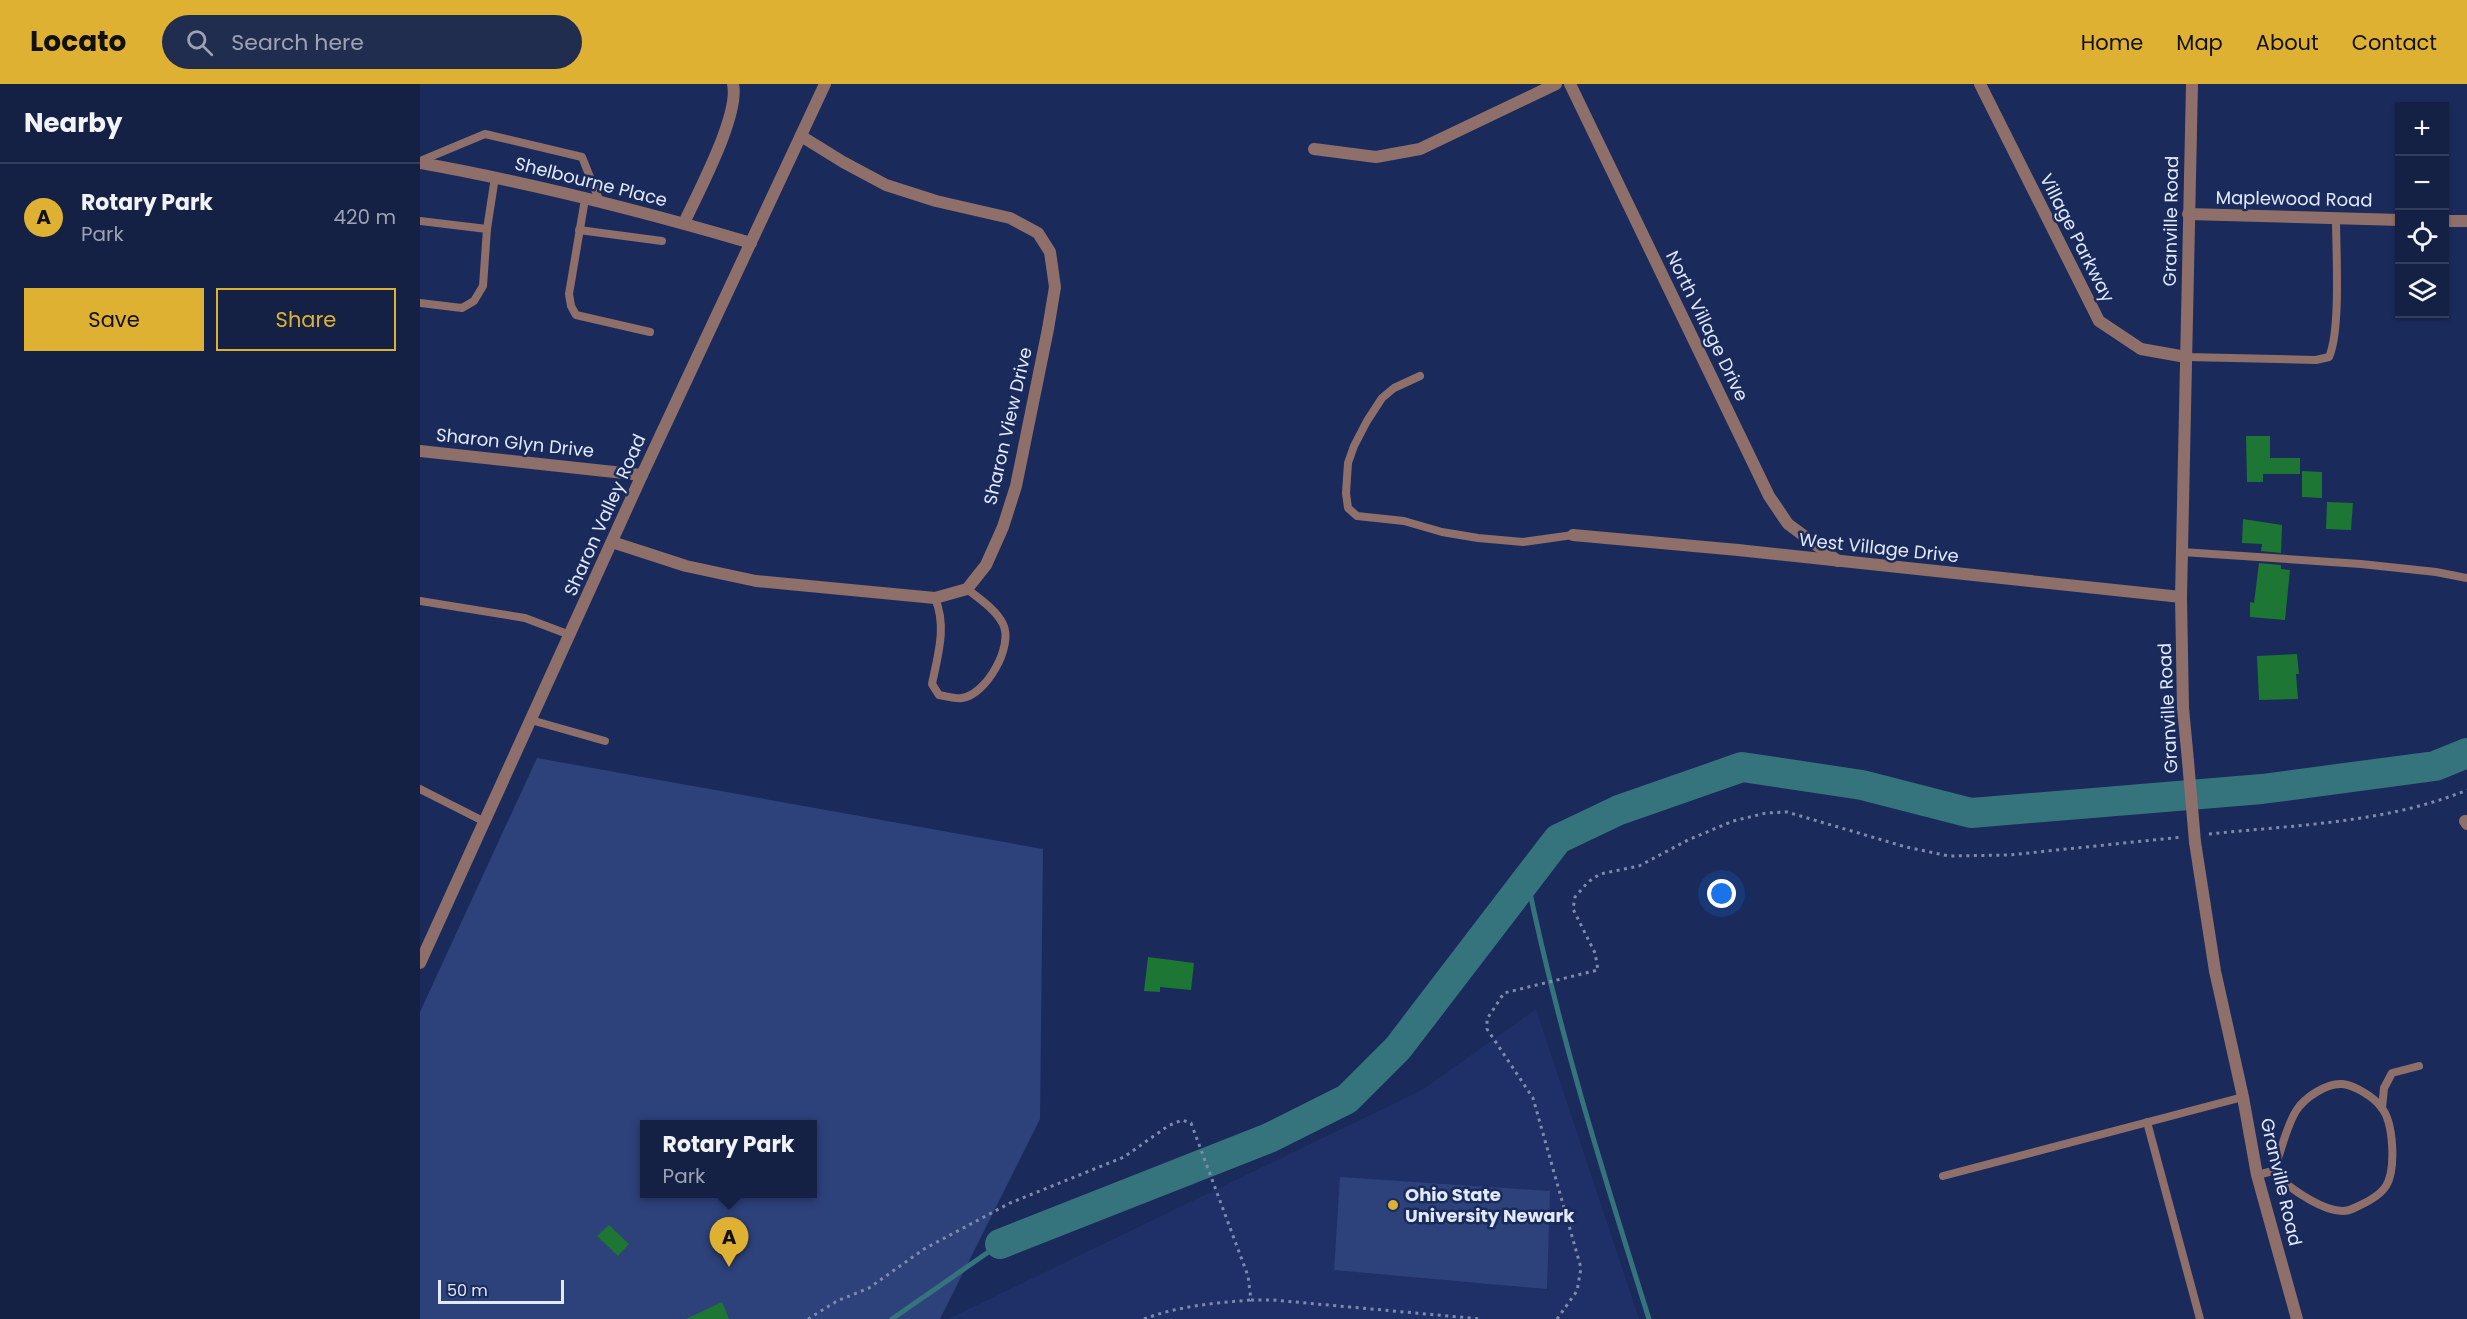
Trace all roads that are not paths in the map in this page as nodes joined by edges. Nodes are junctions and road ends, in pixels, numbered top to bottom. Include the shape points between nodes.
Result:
1 (733, 84) edge
2 (825, 84) edge
3 (1556, 84) edge
4 (1570, 84) edge
5 (1980, 84) edge
6 (2192, 84) edge
7 (801, 136) junction
8 (1314, 148) dead end
9 (420, 162) edge
10 (495, 177) junction
11 (585, 199) junction
12 (600, 202) junction
13 (2188, 214) junction
14 (2336, 218) junction
15 (420, 220) edge
16 (2395, 220) edge
17 (2449, 221) edge
18 (2467, 221) edge
19 (684, 223) junction
20 (487, 229) junction
21 (579, 230) junction
22 (662, 241) dead end
23 (751, 243) junction
24 (420, 303) edge
25 (650, 332) dead end
26 (2186, 357) junction
27 (1420, 376) dead end
28 (420, 451) edge
29 (642, 475) junction
30 (1573, 535) joint
31 (612, 542) junction
32 (2182, 552) junction
33 (1839, 562) junction
34 (2467, 578) edge
35 (967, 589) junction
36 (2181, 597) junction
37 (935, 598) junction
38 (420, 601) edge
39 (570, 634) junction
40 (531, 720) junction
41 (605, 741) dead end
42 (420, 789) edge
43 (485, 822) junction
44 (424, 943) edge
45 (420, 963) edge
46 (2419, 1066) dead end
47 (2243, 1097) junction
48 (2382, 1108) junction
49 (2147, 1122) junction
50 (2273, 1171) junction
51 (2257, 1175) junction
52 (1943, 1176) dead end
53 (2200, 1319) edge
54 (2297, 1319) edge

1 - 19 street via 735,92 728,123
2 - 7 street, Sharon Valley Road
3 - 8 street via 1420,149 1376,156
4 - 33 street, North Village Drive via 1769,496 1788,524
5 - 26 street, Village Parkway via 2099,321 2141,349
6 - 13 street, Granville Road
7 - 23 street, Sharon Valley Road
7 - 35 street, Sharon View Drive via 886,185 1010,218 1038,233 1050,252 1055,287 1016,486 986,565
9 - 10 street, Shelbourne Place
9 - 12 lane via 485,134 582,157
10 - 11 street, Shelbourne Place
10 - 20 lane
11 - 12 street, Shelbourne Place
11 - 21 lane
12 - 19 street, Shelbourne Place
13 - 14 street, Maplewood Road
13 - 26 street, Granville Road
14 - 16 street, Maplewood Road
14 - 26 lane via 2335,309 2329,357
15 - 20 lane
17 - 18 street
19 - 23 street, Shelbourne Place
20 - 24 lane via 483,286 474,301 462,308
21 - 22 lane
21 - 25 lane via 569,294 576,315
23 - 29 street, Sharon Valley Road
26 - 32 street, Granville Road
27 - 30 lane via 1382,398 1367,421 1348,463 1348,508 1357,516 1404,521 1478,538 1523,542
28 - 29 street, Sharon Glyn Drive
29 - 31 street, Sharon Valley Road
30 - 33 street, West Village Drive
31 - 37 street via 686,566 756,581
31 - 39 street, Sharon Valley Road
32 - 34 lane via 2361,564
32 - 36 street, Granville Road
33 - 36 street, West Village Drive
35 - 37 street
35 - 37 lane via 988,605 1004,625 1006,649 981,688 963,698 939,694 932,684 941,637 941,613
36 - 47 street, Granville Road, bridge via 2188,761 2215,971
38 - 39 lane via 525,618
39 - 40 street, Sharon Valley Road
40 - 41 lane
40 - 43 street, Sharon Valley Road
42 - 43 lane
43 - 44 street, Sharon Valley Road
44 - 45 street, Sharon Valley Road
46 - 48 lane via 2392,1073 2384,1088
47 - 49 lane
47 - 51 street, Granville Road
48 - 50 lane via 2367,1094 2342,1084 2326,1087 2296,1111
48 - 50 lane via 2392,1144 2392,1166 2386,1187 2368,1202 2348,1211 2326,1208 2292,1188
49 - 52 lane
49 - 53 lane
50 - 51 lane
51 - 54 street, Granville Road

